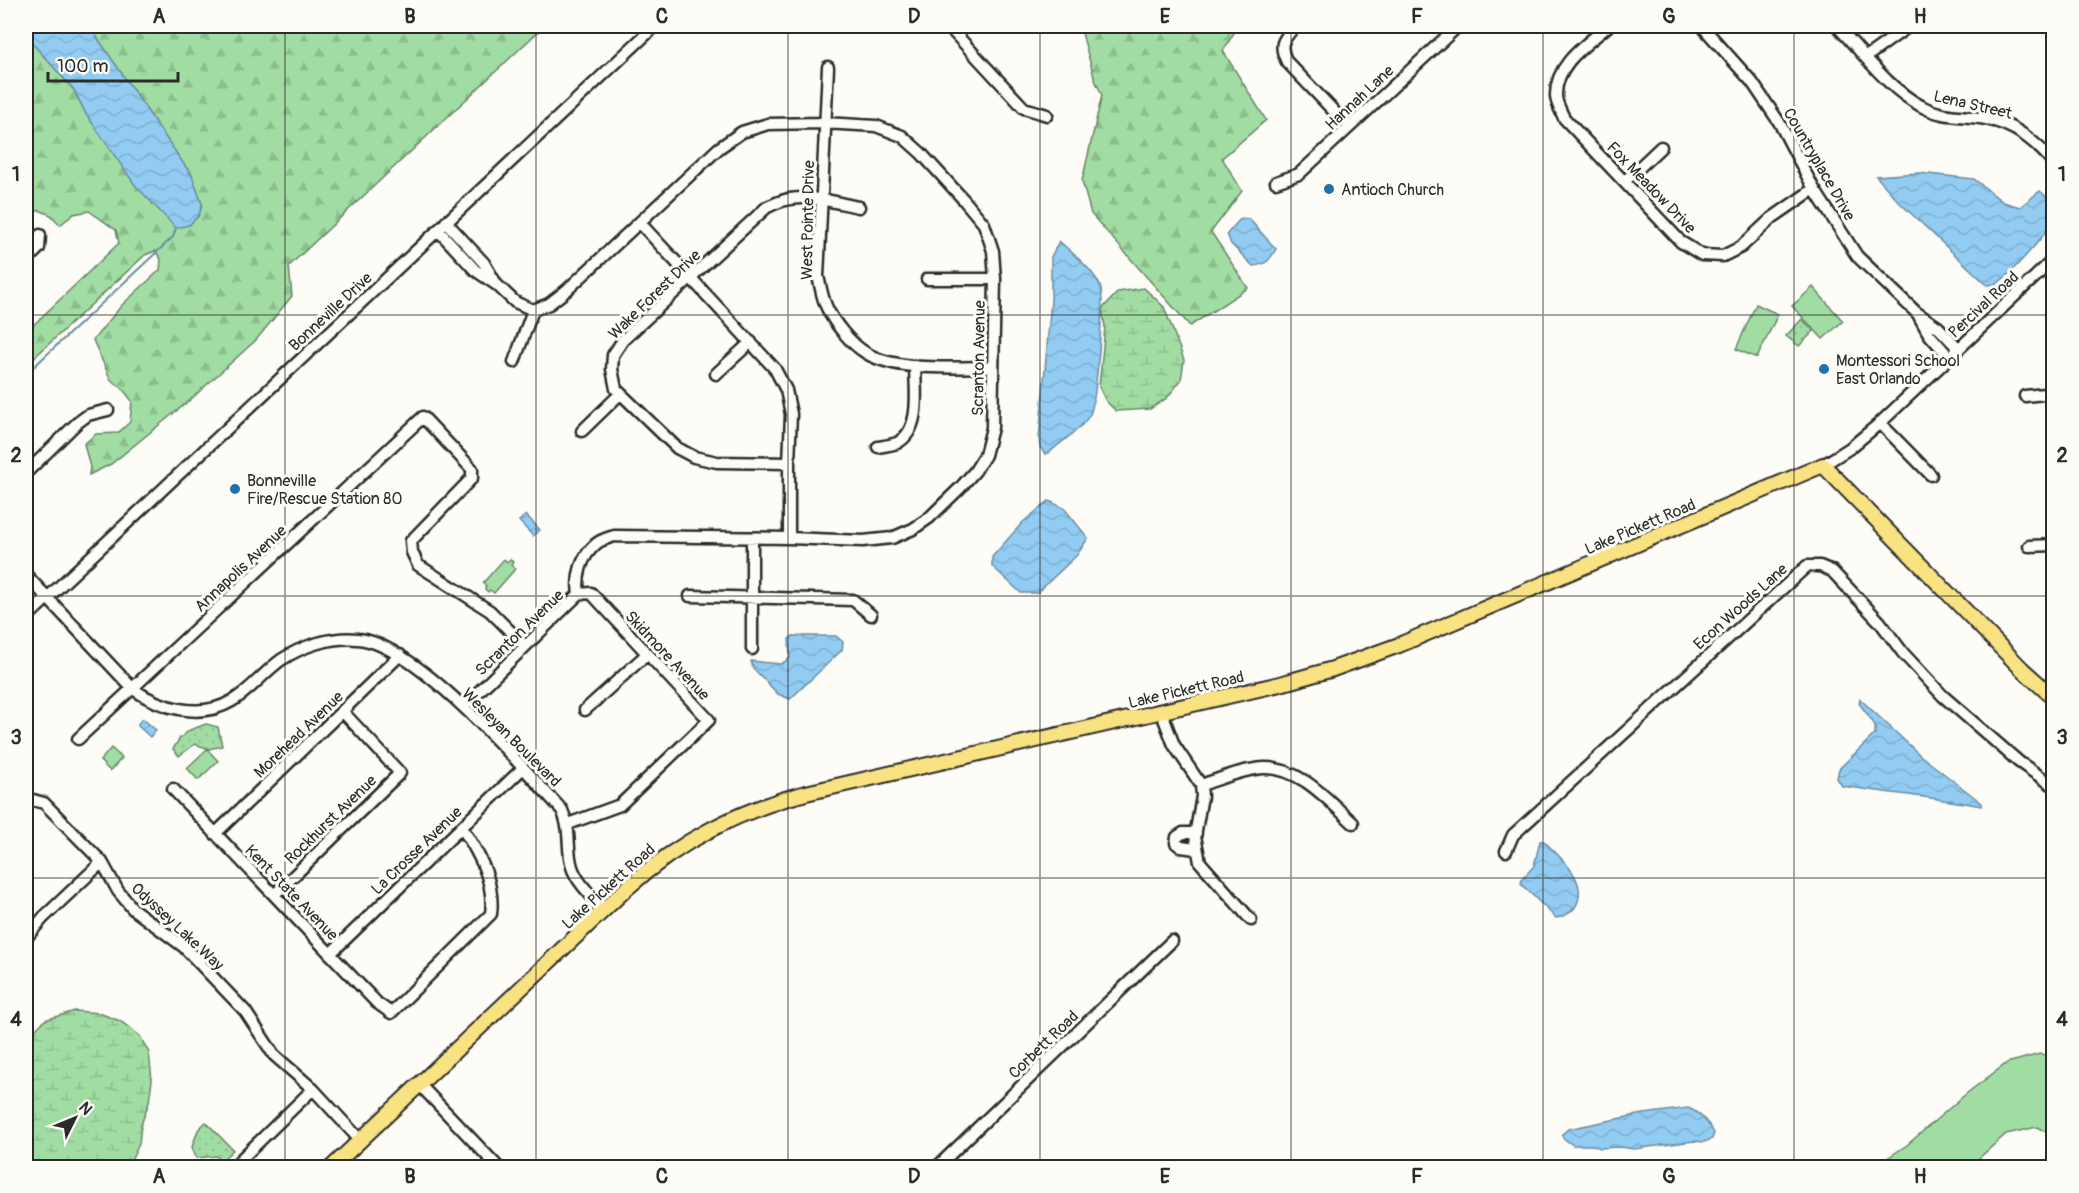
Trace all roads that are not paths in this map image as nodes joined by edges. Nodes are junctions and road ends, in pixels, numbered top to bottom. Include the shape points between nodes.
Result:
1 (655, 26) edge
2 (948, 26) edge
3 (1294, 26) edge
4 (1458, 26) edge
5 (1608, 26) edge
6 (1702, 26) edge
7 (1837, 26) edge
8 (1909, 26) edge
9 (1866, 57) junction
10 (828, 67) dead end
11 (1047, 115) dead end
12 (824, 123) junction
13 (1349, 127) junction
14 (1661, 147) dead end
15 (2053, 162) edge
16 (1625, 181) junction
17 (1276, 182) dead end
18 (1815, 189) junction
19 (822, 200) junction
20 (859, 207) dead end
21 (640, 224) junction
22 (442, 226) junction
23 (40, 235) dead end
24 (2054, 259) edge
25 (26, 261) edge
26 (691, 278) junction
27 (927, 279) dead end
28 (995, 279) junction
29 (533, 310) junction
30 (1917, 313) junction
31 (751, 342) junction
32 (1958, 348) junction
33 (1948, 357) junction
34 (514, 362) dead end
35 (915, 366) junction
36 (993, 367) junction
37 (716, 374) dead end
38 (2054, 393) edge
39 (620, 394) junction
40 (2025, 396) dead end
41 (108, 410) dead end
42 (1880, 423) junction
43 (582, 431) dead end
44 (878, 447) dead end
45 (789, 463) junction
46 (1823, 465) junction
47 (26, 473) edge
48 (1931, 475) dead end
49 (752, 538) junction
50 (789, 538) junction
51 (2054, 545) edge
52 (2029, 546) dead end
53 (26, 575) edge
54 (579, 594) junction
55 (690, 596) dead end
56 (47, 597) junction
57 (752, 598) junction
58 (871, 615) dead end
59 (26, 618) edge
60 (525, 646) junction
61 (752, 649) dead end
62 (647, 654) junction
63 (400, 655) junction
64 (133, 689) junction
65 (2054, 699) edge
66 (464, 706) junction
67 (585, 710) dead end
68 (1161, 711) junction
69 (343, 712) junction
70 (78, 739) dead end
71 (523, 768) junction
72 (2052, 781) edge
73 (1200, 785) junction
74 (173, 789) dead end
75 (26, 802) edge
76 (1353, 823) dead end
77 (568, 824) junction
78 (462, 828) junction
79 (1196, 833) junction
80 (215, 834) junction
81 (1196, 849) junction
82 (1506, 851) dead end
83 (102, 862) junction
84 (274, 895) junction
85 (604, 910) junction
86 (1251, 920) dead end
87 (26, 938) edge
88 (1172, 941) dead end
89 (330, 954) junction
90 (419, 1084) junction
91 (313, 1089) junction
92 (360, 1140) junction
93 (232, 1167) edge
94 (331, 1167) edge
95 (499, 1167) edge
96 (936, 1167) edge

1 - 22 street, Bonneville Drive
2 - 11 street via 1024,108
3 - 13 street via 1281,50 1287,62
4 - 13 street, Hannah Lane
5 - 16 street, Fox Meadow Drive via 1568,62 1558,79 1555,98 1564,118
6 - 18 street, Countryplace Drive via 1752,82
7 - 9 street, Lena Street
8 - 9 street
9 - 15 street, Lena Street via 1901,94 1925,109 2010,126
10 - 12 street, West Pointe Drive
12 - 19 street, West Pointe Drive
12 - 21 street, Scranton Avenue via 768,124 742,132 719,148
12 - 28 street, Scranton Avenue via 876,126 902,136 921,153 984,224 993,251
13 - 17 street, Hannah Lane via 1299,174
14 - 16 street
16 - 18 street, Fox Meadow Drive via 1681,242 1702,255 1723,256 1741,247 1772,218
18 - 30 street, Countryplace Drive via 1857,256
19 - 20 street, Wake Forest Drive
19 - 26 street, Wake Forest Drive via 789,199 767,207
19 - 35 street, West Pointe Drive via 818,276 826,307 839,328 866,353
21 - 26 street
21 - 29 street, Scranton Avenue via 558,297
22 - 29 street via 484,263 497,285 515,302
22 - 56 street, Bonneville Drive
23 - 25 street via 39,248
24 - 32 street, Percival Road
26 - 31 street
26 - 39 street, Wake Forest Drive via 623,340 613,355 612,369
27 - 28 street
28 - 36 street, Scranton Avenue
29 - 34 street
30 - 32 street, Countryplace Drive
30 - 33 street, Countryplace Drive
31 - 37 street
31 - 45 street via 775,369 786,390 791,414
32 - 33 street, Percival Road
33 - 42 street, Percival Road
35 - 36 street, West Pointe Drive
35 - 44 street via 915,414 908,434 896,443
36 - 50 street, Scranton Avenue via 992,428 985,455 960,488 929,518 892,538
38 - 40 street
39 - 43 street
39 - 45 street via 677,448 694,457 717,462
41 - 47 street via 88,415 77,423
42 - 46 street, Percival Road
42 - 48 street
45 - 50 street
46 - 65 main road
46 - 68 main road, Lake Pickett Road via 1372,656 1303,678
49 - 50 street, Scranton Avenue
49 - 54 street, Scranton Avenue via 614,536 596,544 580,565
49 - 57 street
51 - 52 street
53 - 56 street, Wesleyan Boulevard
54 - 60 street, Scranton Avenue
54 - 62 street, Skidmore Avenue via 591,593
55 - 57 street
56 - 59 street, Bonneville Drive
56 - 64 street, Wesleyan Boulevard
57 - 58 street via 853,600
57 - 61 street
60 - 64 street, Annapolis Avenue via 490,611 418,565 412,552 411,541 471,478 472,469 423,417
60 - 66 street, Scranton Avenue
62 - 67 street
62 - 77 street, Skidmore Avenue via 709,720 620,805
63 - 64 street, Wesleyan Boulevard via 359,639 305,647 280,661 231,702 212,709 192,711 164,706
63 - 66 street, Wesleyan Boulevard
63 - 69 street, Morehead Avenue
64 - 70 street, Annapolis Avenue
66 - 71 street, Wesleyan Boulevard
68 - 73 street via 1174,745
68 - 85 main road, Lake Pickett Road via 754,808 668,854
69 - 80 street, Morehead Avenue
69 - 84 street, Rockhurst Avenue via 400,773
71 - 77 street, Wesleyan Boulevard via 562,810
71 - 78 street, La Crosse Avenue
72 - 82 street, Econ Woods Lane via 2019,762 1943,696 1832,571 1807,566 1514,835
73 - 76 street via 1264,768 1289,773 1313,787
73 - 79 street
74 - 80 street, Kent State Avenue
75 - 83 street, Odyssey Lake Way via 44,803
77 - 85 street, Wesleyan Boulevard via 572,868
78 - 89 street, La Crosse Avenue
78 - 89 street, Kent State Avenue via 489,880 493,900 490,914 391,1013
79 - 81 street
79 - 81 street via 1183,833 1176,840 1178,846
80 - 84 street, Kent State Avenue
81 - 86 street via 1203,867
83 - 87 street
83 - 91 street, Odyssey Lake Way via 133,909 184,947 245,1011 274,1055
84 - 89 street, Kent State Avenue
85 - 90 main road, Lake Pickett Road
88 - 96 street, Corbett Road
90 - 92 main road, Lake Pickett Road
90 - 95 street
91 - 92 street, Odyssey Lake Way
91 - 93 street
92 - 94 main road, Lake Pickett Road

